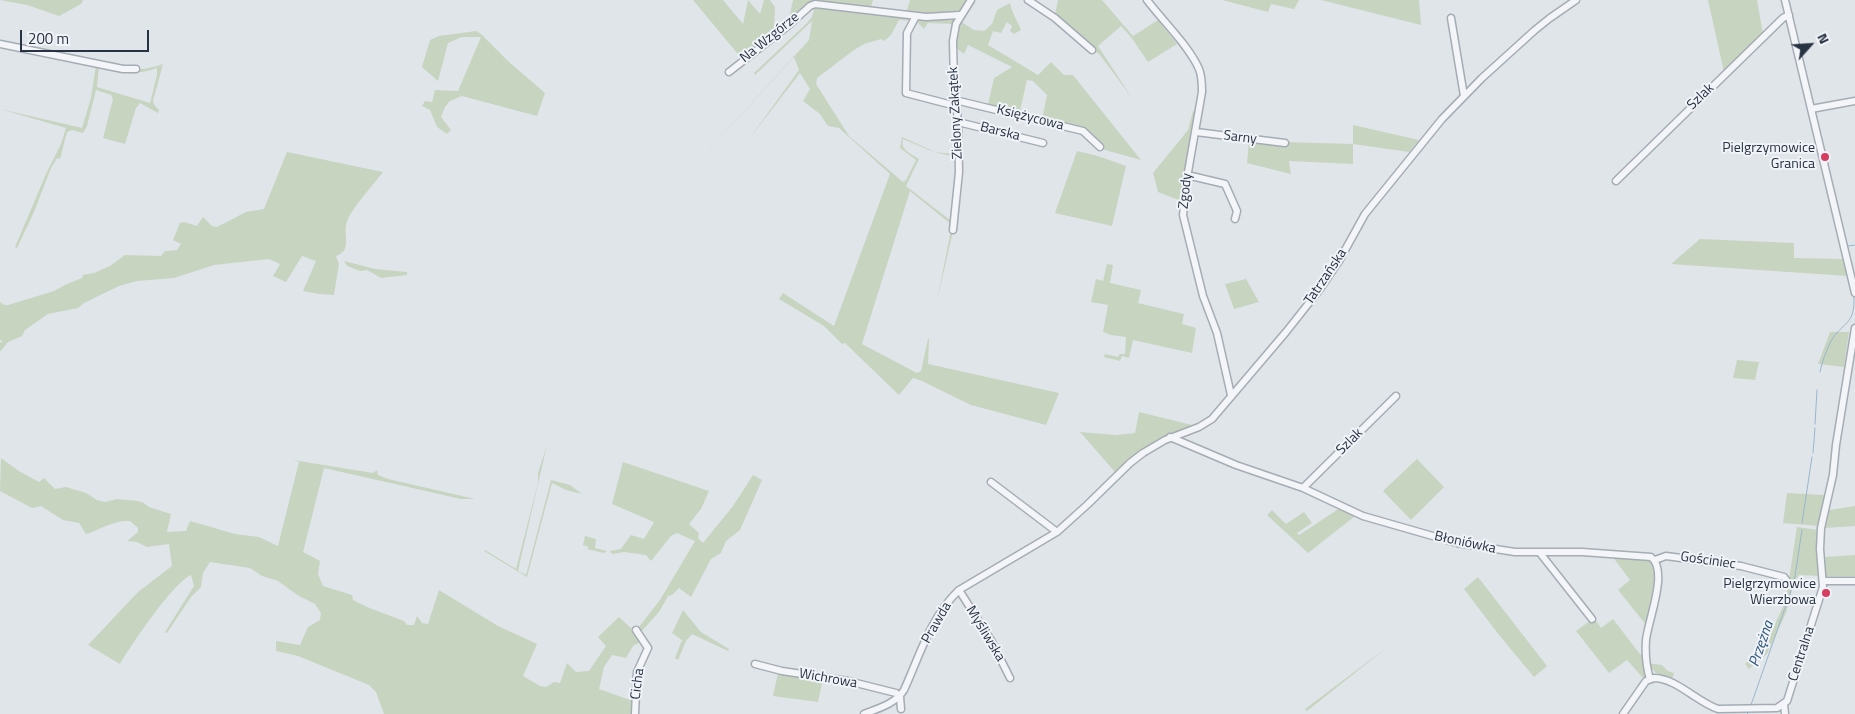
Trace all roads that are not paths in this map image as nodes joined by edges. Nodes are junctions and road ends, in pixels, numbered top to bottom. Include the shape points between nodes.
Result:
1 (971, 0) edge
2 (1028, 0) edge
3 (1147, 0) edge
4 (1576, 0) edge
5 (1785, 0) edge
6 (960, 15) junction
7 (1789, 15) junction
8 (916, 16) junction
9 (1450, 18) dead end
10 (0, 44) edge
11 (1092, 50) dead end
12 (136, 70) dead end
13 (729, 72) dead end
14 (1464, 96) junction
15 (1855, 101) edge
16 (955, 103) junction
17 (1811, 109) junction
18 (958, 122) junction
19 (1196, 132) junction
20 (1043, 143) dead end
21 (1285, 143) dead end
22 (1100, 146) dead end
23 (1187, 175) junction
24 (1616, 181) dead end
25 (1235, 219) dead end
26 (952, 230) dead end
27 (1855, 292) edge
28 (1855, 328) edge
29 (1231, 395) junction
30 (1396, 396) dead end
31 (1170, 438) junction
32 (991, 482) dead end
33 (1303, 488) junction
34 (1057, 532) junction
35 (1540, 553) junction
36 (1655, 560) junction
37 (1823, 581) junction
38 (1855, 581) edge
39 (1787, 582) dead end
40 (959, 590) junction
41 (1592, 619) dead end
42 (636, 630) dead end
43 (755, 664) dead end
44 (1010, 678) dead end
45 (1650, 679) junction
46 (900, 697) junction
47 (1784, 704) junction
48 (901, 709) dead end
49 (635, 714) edge
50 (864, 714) edge
51 (1623, 714) edge
52 (1785, 714) edge

1 - 6 street, Zielony Zakątek
2 - 11 street
3 - 19 street, Zgody via 1199,69 1202,92
4 - 14 street, Tatrzańska via 1550,18
5 - 7 street
6 - 8 street, Na Wzgórze
6 - 16 street, Zielony Zakątek via 953,41
7 - 17 street
7 - 24 street, Szlak
8 - 13 street, Na Wzgórze via 814,4
8 - 16 street, Księżycowa via 907,33 906,93
9 - 14 street
10 - 12 street
14 - 29 street, Tatrzańska via 1422,142 1374,203 1320,288
15 - 17 street
16 - 18 street, Zielony Zakątek
16 - 22 street, Księżycowa via 1082,131
17 - 27 street
18 - 20 street, Barska
18 - 26 street, Zielony Zakątek via 960,172
19 - 21 street, Sarny
19 - 23 street, Zgody
23 - 25 street via 1225,184 1238,211
23 - 29 street, Zgody via 1183,216 1203,296 1217,333
28 - 37 street, Centralna via 1821,528
29 - 31 street, Tatrzańska via 1206,424
30 - 33 street, Szlak
31 - 33 street, Błoniówka via 1236,466
31 - 34 street, Tatrzańska via 1130,463
32 - 34 street
33 - 35 street, Błoniówka via 1383,523 1480,548
34 - 40 street, Prawda
35 - 36 street, Błoniówka via 1644,555
35 - 41 street
36 - 39 street, Gościniec via 1666,556 1741,566 1784,576
36 - 45 street via 1658,565 1656,593 1646,638 1645,660
37 - 38 street
37 - 47 street, Centralna
40 - 44 street, Myśliwska
40 - 46 street, Prawda via 931,627
42 - 49 street, Cicha via 648,648 637,672
43 - 46 street, Wichrowa via 848,680 896,693
45 - 47 street via 1671,683 1718,709 1777,708
45 - 51 street
46 - 48 street
46 - 50 street
47 - 52 street

